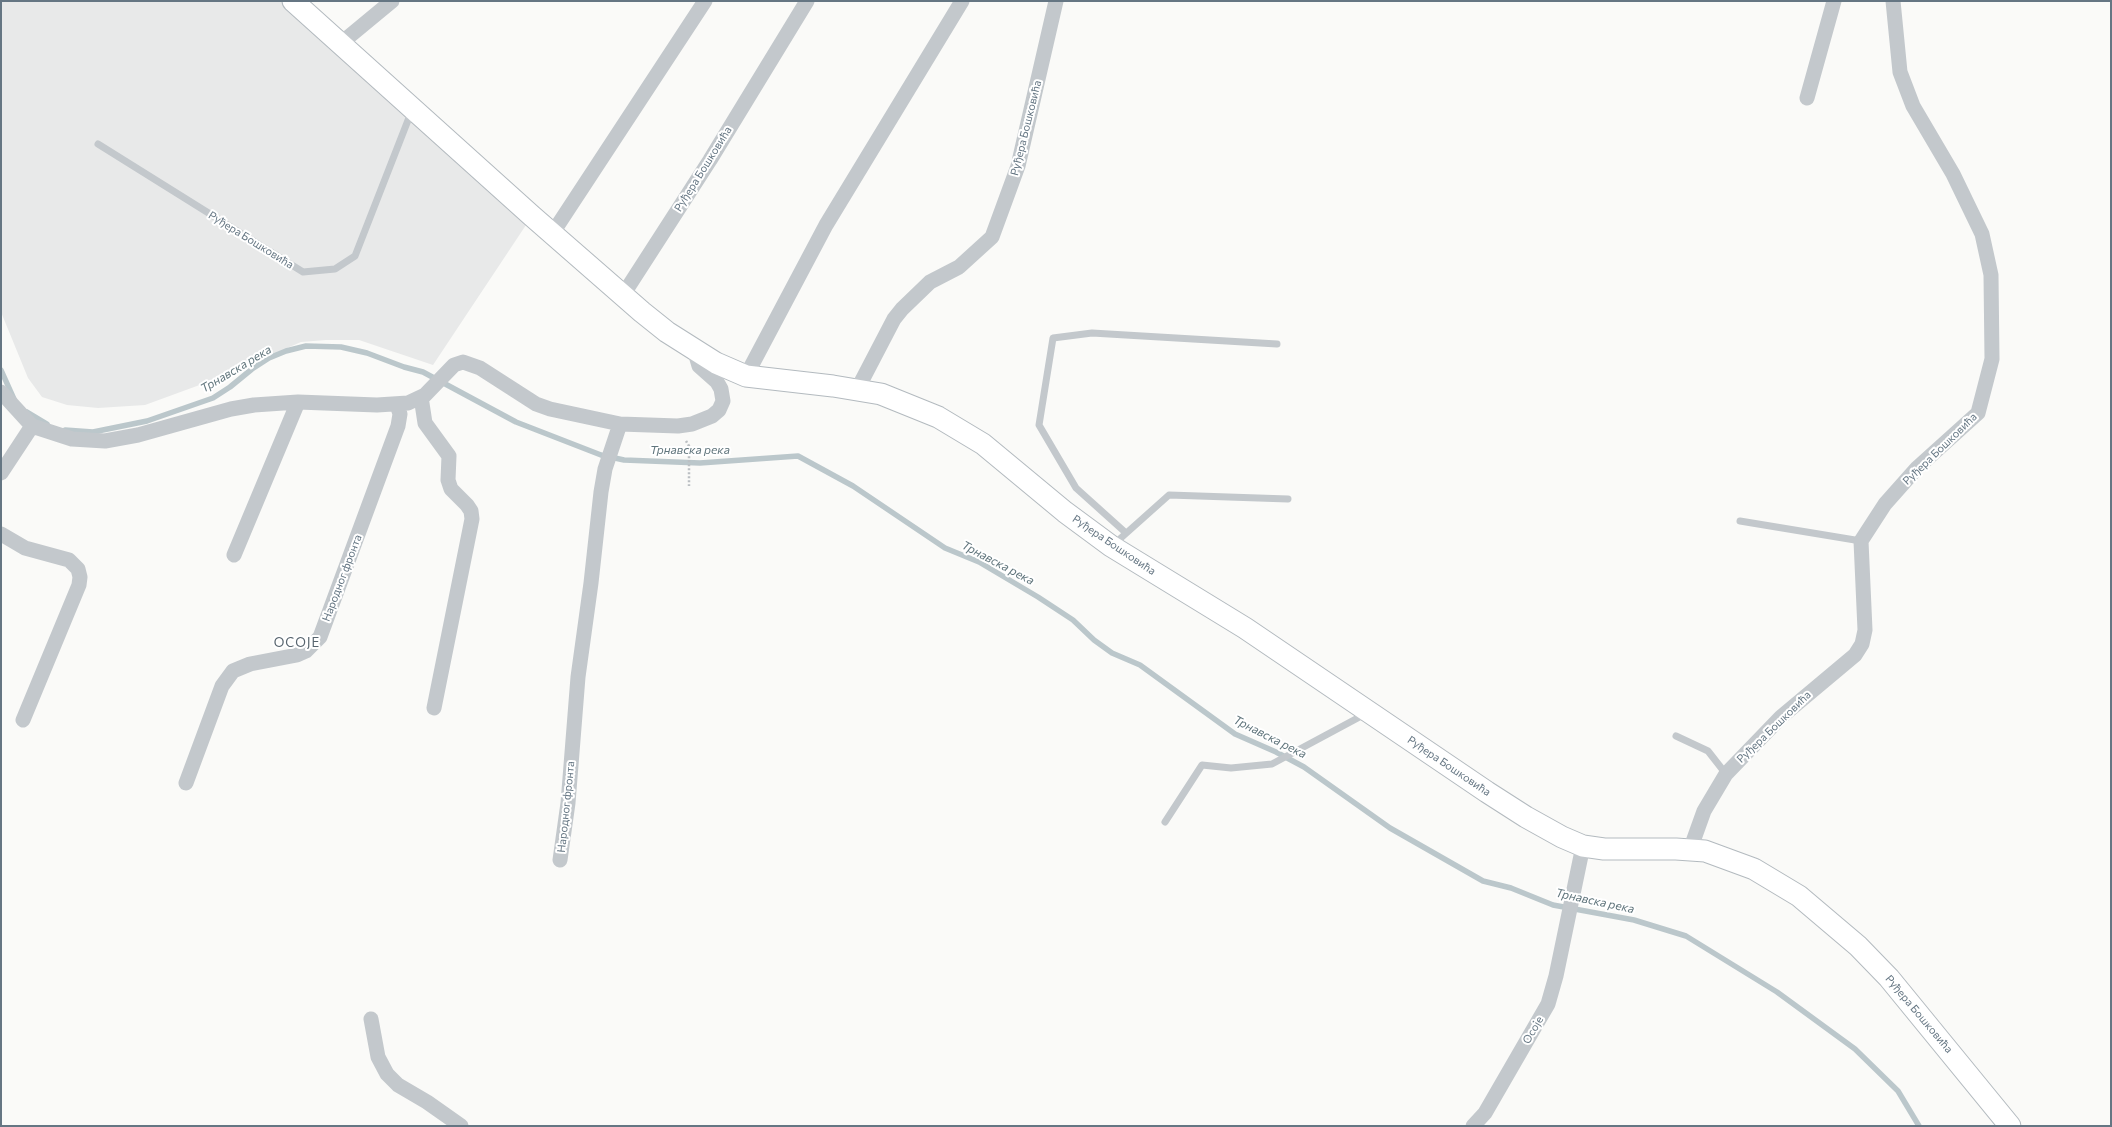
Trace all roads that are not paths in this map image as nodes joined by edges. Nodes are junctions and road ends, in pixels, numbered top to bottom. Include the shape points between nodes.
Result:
1 (293, 1) edge
2 (392, 1) edge
3 (705, 1) edge
4 (807, 1) edge
5 (962, 1) edge
6 (1056, 1) edge
7 (1834, 1) edge
8 (1893, 1) edge
9 (340, 44) junction
10 (1807, 98) dead end
11 (413, 108) junction
12 (98, 144) dead end
13 (552, 234) junction
14 (623, 296) junction
15 (1277, 344) dead end
16 (694, 349) junction
17 (746, 376) junction
18 (857, 390) junction
19 (1, 392) edge
20 (425, 394) junction
21 (298, 402) junction
22 (397, 405) junction
23 (620, 424) junction
24 (32, 426) junction
25 (1, 473) edge
26 (1288, 498) dead end
27 (1740, 521) dead end
28 (1, 534) edge
29 (1118, 540) junction
30 (1861, 541) junction
31 (234, 555) dead end
32 (434, 708) dead end
33 (1370, 712) junction
34 (23, 720) dead end
35 (1676, 736) dead end
36 (1726, 774) junction
37 (186, 783) dead end
38 (1165, 822) dead end
39 (1584, 846) junction
40 (1690, 850) junction
41 (560, 860) dead end
42 (370, 1019) dead end
43 (461, 1126) edge
44 (1473, 1126) edge
45 (2010, 1126) edge

1 - 9 main road, Руђера Бошковића
2 - 9 street
3 - 13 street
4 - 14 street, Руђера Бошковића
5 - 17 street via 826,225
6 - 18 street, Руђера Бошковића via 1018,166 992,237 959,267 930,282 911,299 894,319
7 - 10 street
8 - 30 street, Руђера Бошковића via 1900,72 1913,106 1953,174 1982,234 1991,275 1992,359 1978,413 1918,468 1885,504
9 - 11 main road, Руђера Бошковића
11 - 12 lane, Руђера Бошковића via 355,256 335,269 303,272
11 - 13 main road, Руђера Бошковића
13 - 14 main road, Руђера Бошковића
14 - 16 main road, Руђера Бошковића via 667,332
15 - 29 lane, Руђера Бошковића via 1092,333 1054,338 1039,425 1076,488
16 - 17 main road, Руђера Бошковића via 716,363
16 - 23 street via 700,366 717,382 723,395 719,410 712,416 692,424 678,426
17 - 18 main road, Руђера Бошковића
18 - 29 main road, Руђера Бошковића via 897,399 930,413 968,434 1084,527
19 - 24 street
20 - 22 street
20 - 23 street via 454,365 463,362 496,377 536,404
20 - 32 street via 425,423 449,456 448,480 451,489 467,505 472,519
21 - 22 street
21 - 24 street via 231,409 138,435 105,441 72,439
21 - 31 street
22 - 37 street, Народног фронта via 400,414 398,426 320,637 306,651 297,655 250,664 233,671 222,686
23 - 41 street, Народног фронта via 605,469 578,677 568,803
24 - 25 street
26 - 29 lane via 1168,495
27 - 30 lane
28 - 34 street via 25,548 69,560 78,569 80,577 80,585
29 - 33 main road, Руђера Бошковића
30 - 36 street, Руђера Бошковића via 1865,630 1862,644 1855,655 1781,717
33 - 38 lane via 1274,763 1231,768 1202,765
33 - 39 main road, Руђера Бошковића via 1526,818
35 - 36 lane via 1708,751
36 - 40 street, Руђера Бошковића via 1704,811
39 - 40 main road, Руђера Бошковића via 1629,850
39 - 44 street, Осоје via 1548,1004 1485,1113
40 - 45 main road, Руђера Бошковића via 1726,857 1754,869 1799,896 1858,946 1889,978
42 - 43 street via 378,1058 387,1074 398,1085

